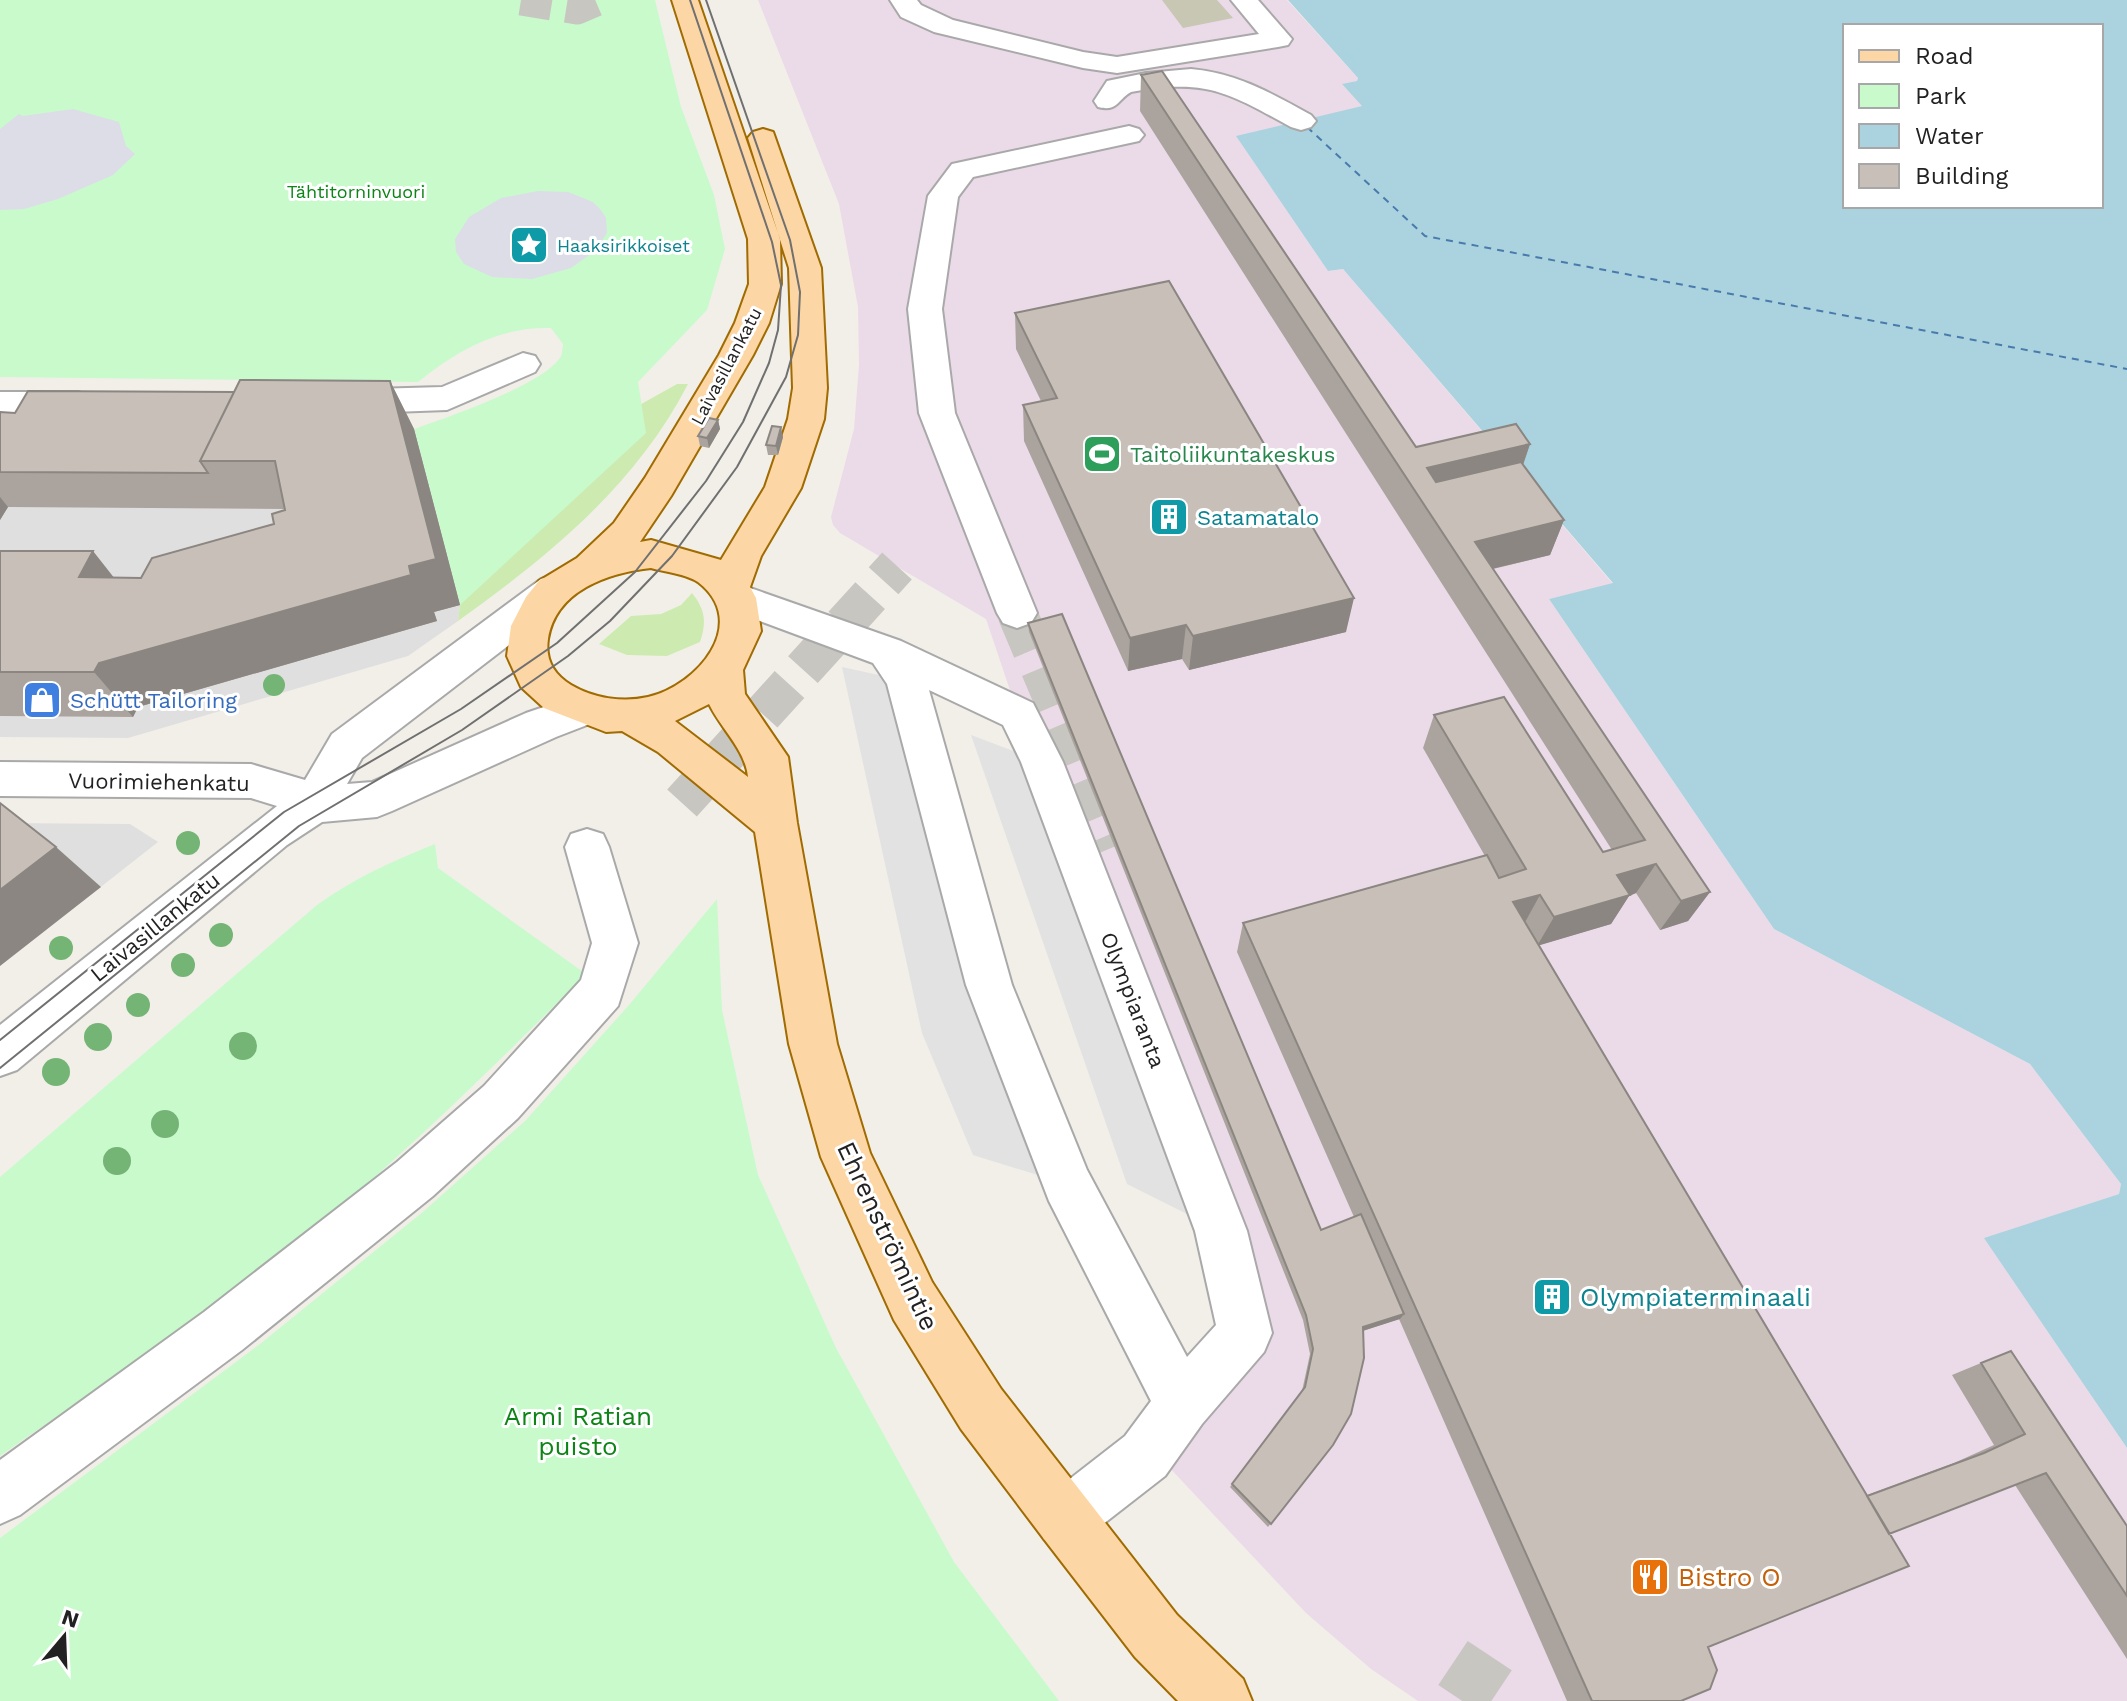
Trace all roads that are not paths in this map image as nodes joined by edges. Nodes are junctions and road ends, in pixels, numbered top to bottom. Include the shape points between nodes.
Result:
1 (685, 0) edge
2 (903, 0) edge
3 (1244, 0) edge
4 (1108, 101) dead end
5 (754, 113) dead end
6 (1301, 121) dead end
7 (1129, 135) dead end
8 (523, 364) dead end
9 (302, 402) edge
10 (0, 404) edge
11 (104, 404) edge
12 (591, 567) junction
13 (555, 589) junction
14 (734, 592) junction
15 (1017, 613) tunnel mouth
16 (887, 652) junction
17 (723, 671) junction
18 (585, 709) junction
19 (631, 716) junction
20 (0, 779) edge
21 (313, 805) junction
22 (775, 823) junction
23 (587, 847) dead end
24 (0, 1054) edge
25 (1182, 1404) junction
26 (0, 1495) edge
27 (1064, 1519) junction
28 (1221, 1701) edge

1 - 12 main road, Laivasillankatu via 764,239 765,284 736,355 654,494 612,550
2 - 3 street via 911,11 944,26 1117,65 1278,39
4 - 6 street via 1117,87 1195,78 1235,86
5 - 14 main road, Laivasillankatu via 805,268 810,388 806,419 783,488 742,555
7 - 15 street via 963,170 943,196 925,309 937,413
8 - 9 street via 447,398
10 - 11 street
12 - 13 main road, Laivasillankatu
12 - 14 main road, Laivasillankatu via 630,556 672,556 707,568
13 - 18 main road, Laivasillankatu via 529,632 528,664 547,690
13 - 21 street, Laivasillankatu via 347,746
14 - 16 street, Olympiaranta via 835,636
14 - 17 main road, Laivasillankatu via 743,626
16 - 25 street via 906,681 989,985 1067,1184
16 - 25 street, Olympiaranta via 1018,714 1042,762 1221,1231 1245,1333
17 - 19 main road, Laivasillankatu via 682,701
17 - 22 main road, Ehrenströmintie via 734,713 767,757
18 - 19 main road, Laivasillankatu
18 - 21 street, Laivasillankatu via 377,799
19 - 22 main road via 673,740
20 - 21 street, Vuorimiehenkatu via 251,781 288,791
21 - 24 street, Laivasillankatu via 272,832
22 - 27 main road, Ehrenströmintie via 813,1044 846,1157 913,1301 981,1409
23 - 26 street via 615,943 601,991 511,1091 415,1179 223,1331
25 - 27 street, Olympiaranta via 1145,1456
27 - 28 main road, Ehrenströmintie via 1156,1636

